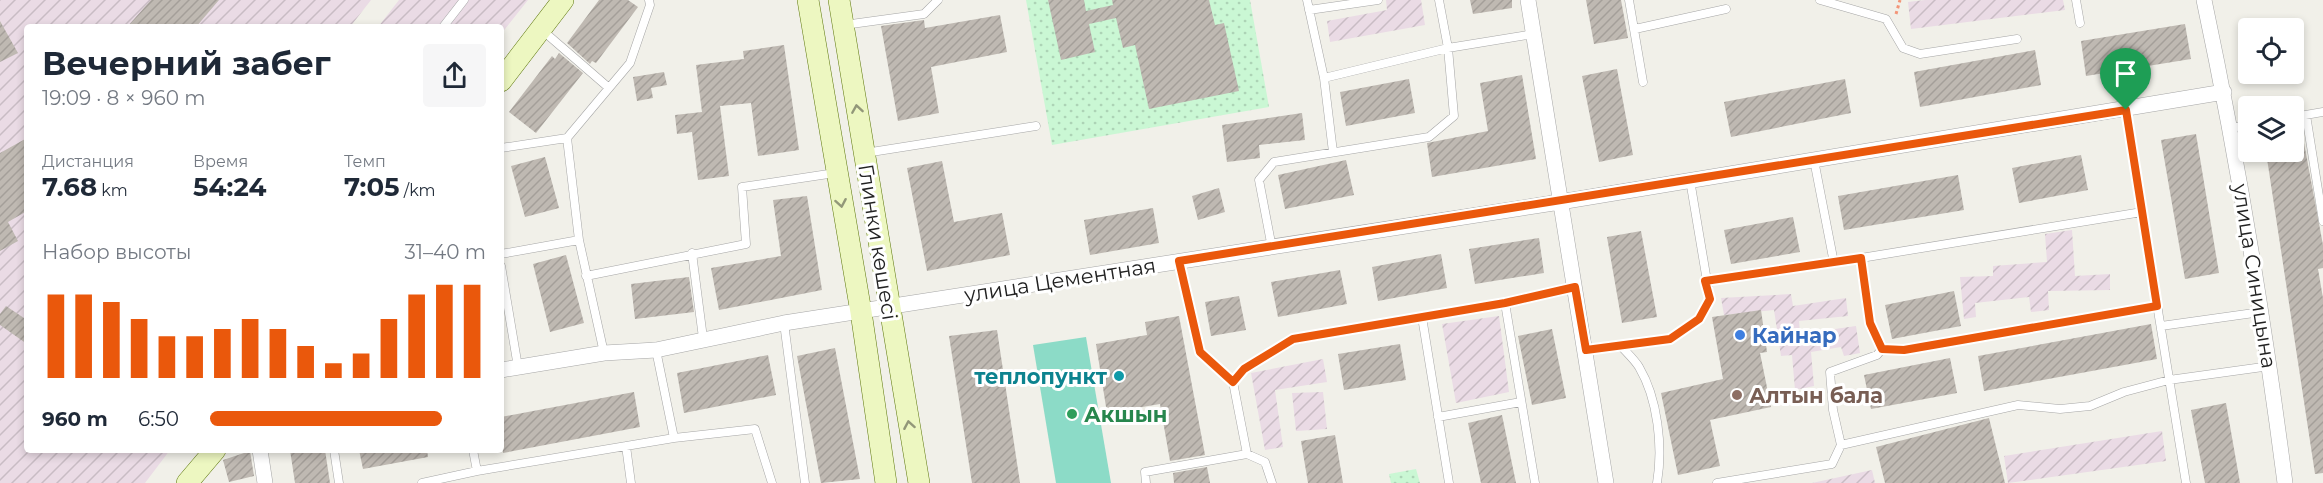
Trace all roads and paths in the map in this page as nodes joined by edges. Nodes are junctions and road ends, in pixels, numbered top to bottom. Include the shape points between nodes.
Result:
1 (464, 0) edge
2 (563, 0) edge
3 (649, 0) edge
4 (808, 0) edge
5 (839, 0) edge
6 (938, 0) edge
7 (1308, 0) edge
8 (1378, 0) edge
9 (1438, 0) edge
10 (1528, 0) edge
11 (1629, 0) edge
12 (1820, 0) edge
13 (2076, 0) edge
14 (2205, 0) edge
15 (1726, 9) dead end
16 (1309, 10) junction
17 (2080, 23) dead end
18 (444, 24) edge
19 (843, 25) junction
20 (541, 29) junction
21 (1635, 29) junction
22 (1534, 34) junction
23 (2017, 39) dead end
24 (1448, 48) junction
25 (504, 77) edge
26 (1324, 78) junction
27 (1643, 82) dead end
28 (609, 88) junction
29 (2224, 92) junction
30 (2126, 110) junction
31 (2323, 112) edge
32 (2306, 115) joint
33 (1036, 126) dead end
34 (2238, 127) edge
35 (2230, 128) junction
36 (567, 138) junction
37 (504, 148) edge
38 (1333, 152) junction
39 (864, 153) junction
40 (1814, 160) junction
41 (835, 172) junction
42 (1690, 180) junction
43 (1560, 202) junction
44 (2142, 212) junction
45 (2323, 221) edge
46 (579, 240) junction
47 (1272, 248) junction
48 (504, 253) edge
49 (692, 253) junction
50 (1861, 258) junction
51 (1179, 261) junction
52 (1833, 263) junction
53 (586, 276) junction
54 (1705, 281) junction
55 (504, 284) edge
56 (1575, 287) junction
57 (1505, 303) junction
58 (2157, 306) junction
59 (889, 308) junction
60 (861, 312) junction
61 (2261, 312) junction
62 (1422, 317) junction
63 (784, 323) junction
64 (2161, 326) junction
65 (703, 338) junction
66 (1620, 345) junction
67 (1882, 349) junction
68 (656, 350) junction
69 (1586, 350) junction
70 (604, 353) junction
71 (518, 366) junction
72 (2270, 366) junction
73 (504, 369) edge
74 (2169, 380) junction
75 (1233, 382) junction
76 (1521, 402) junction
77 (1438, 417) junction
78 (674, 438) junction
79 (1841, 445) junction
80 (626, 446) junction
81 (212, 453) edge
82 (261, 453) edge
83 (334, 453) edge
84 (474, 453) edge
85 (1247, 454) junction
86 (477, 471) junction
87 (187, 483) edge
88 (266, 483) edge
89 (339, 483) edge
90 (422, 483) edge
91 (631, 483) edge
92 (772, 483) edge
93 (805, 483) edge
94 (886, 483) edge
95 (919, 483) edge
96 (1146, 483) edge
97 (1272, 483) edge
98 (1449, 483) edge
99 (1535, 483) edge
100 (1606, 483) edge
101 (1657, 483) edge
102 (1717, 483) edge
103 (2184, 483) edge
104 (2285, 483) edge

1 - 18 lane
2 - 20 main road
3 - 28 lane via 630,63
4 - 41 main road, Глинки көшесі
5 - 19 main road, Глинки көшесі
6 - 19 lane via 924,14
7 - 16 lane
8 - 16 lane
9 - 24 lane
10 - 22 street
11 - 21 lane
12 - 23 lane via 1886,19 1903,48 1920,54
13 - 17 lane
14 - 29 street, улица Синицына
15 - 21 lane
16 - 26 lane
39 -> 19 main road, Глинки көшесі
20 - 25 main road
20 - 28 lane
21 - 27 lane
22 - 24 lane
22 - 43 street
24 - 26 lane
24 - 38 lane via 1454,116 1429,137
26 - 38 lane
28 - 36 lane
29 - 30 street, улица Цементная
29 - 35 street, улица Синицына
30 - 40 street, улица Цементная
30 - 44 lane
31 - 32 lane
32 - 45 lane
33 - 39 lane
34 - 35 lane
35 - 61 street, улица Синицына
36 - 37 lane
36 - 46 lane
38 - 47 lane via 1274,162 1259,180
39 - 59 main road, Глинки көшесі
40 - 42 street, улица Цементная
40 - 52 lane
41 - 49 lane via 742,186 746,244
41 -> 60 main road, Глинки көшесі
42 - 43 street, улица Цементная
42 - 54 lane
43 - 47 street, улица Цементная
43 - 56 street
44 - 50 lane
44 - 58 lane
46 - 48 lane
46 - 53 lane
47 - 51 street, улица Цементная
49 - 53 lane
49 - 65 lane
50 - 52 lane
50 - 67 lane via 1870,323
51 - 59 street, улица Цементная
51 - 75 lane via 1200,352
52 - 54 lane
53 - 70 lane
54 - 66 lane via 1710,299 1699,319 1670,339
55 - 71 lane
56 - 57 lane
56 - 69 street
57 - 62 lane
57 - 76 lane
58 - 64 lane
58 - 67 lane via 1904,350
59 - 60 street, улица Цементная
95 -> 59 main road, Глинки көшесі
60 - 63 street, улица Цементная
60 - 94 main road, Глинки көшесі
61 - 64 lane
61 - 72 street, улица Синицына
62 - 75 lane via 1293,339 1244,369
62 - 77 lane
63 - 65 street, улица Цементная
63 - 93 lane
64 - 74 lane
65 - 68 street, улица Цементная
66 - 69 lane
66 - 101 lane via 1639,367 1651,397 1659,441
67 - 79 lane via 1876,356 1830,372
68 - 70 street, улица Цементная
68 - 78 lane
69 - 100 street
70 - 71 street, улица Цементная
71 - 73 street, улица Цементная
72 - 74 lane
72 - 104 street, улица Синицына
74 - 79 lane via 2090,406 2060,409 2018,405
74 - 103 lane
75 - 85 lane
76 - 77 lane
76 - 99 lane
77 - 98 lane
78 - 80 lane
78 - 92 lane via 755,429
79 - 102 lane via 1832,464
80 - 86 lane
80 - 91 lane
81 - 87 main road
82 - 88 street
83 - 89 lane
84 - 86 lane
85 - 96 lane via 1145,472
85 - 97 lane via 1266,462
86 - 90 lane

